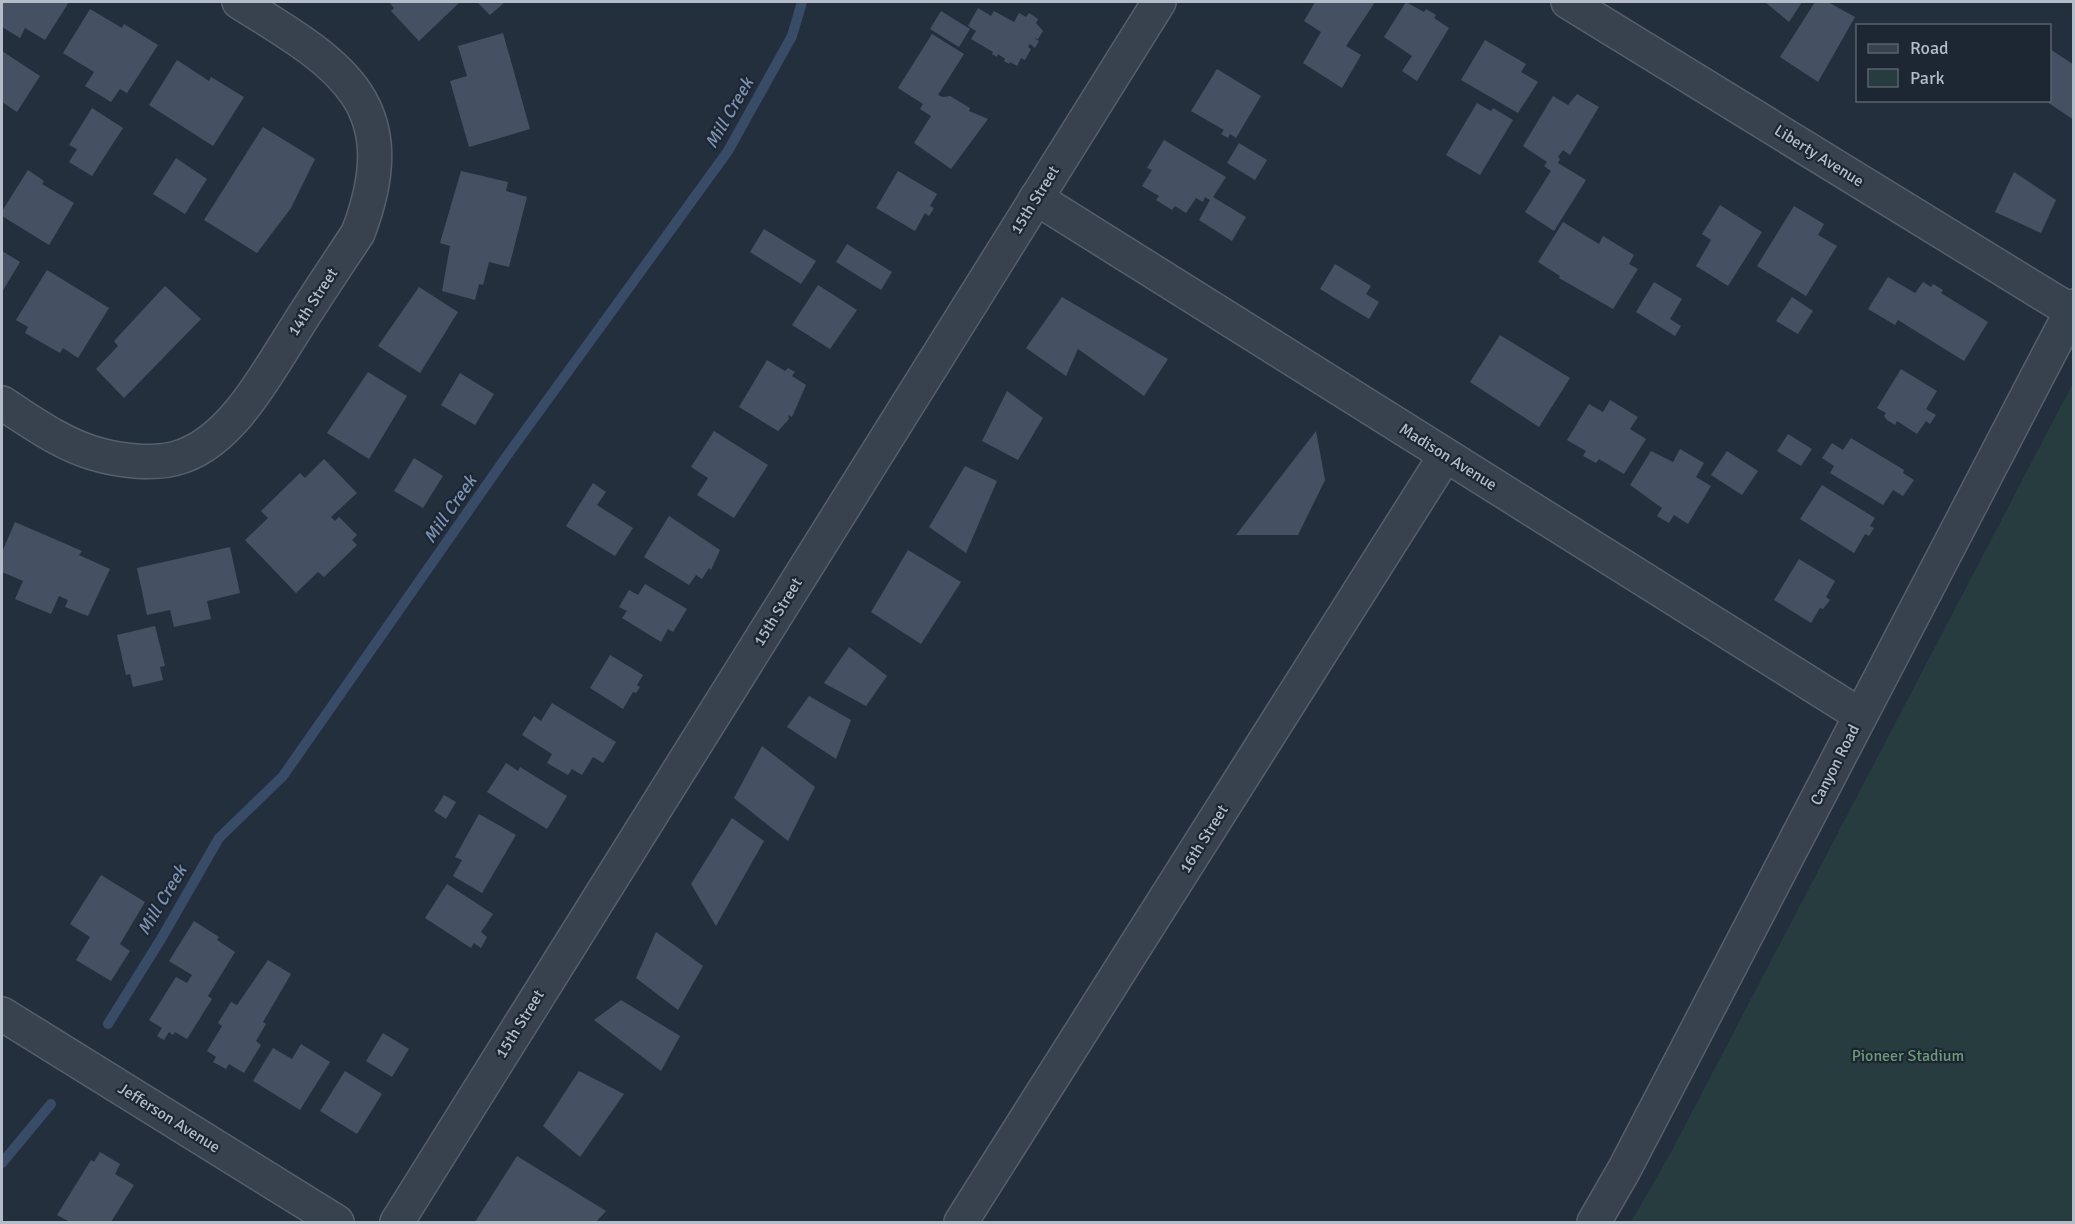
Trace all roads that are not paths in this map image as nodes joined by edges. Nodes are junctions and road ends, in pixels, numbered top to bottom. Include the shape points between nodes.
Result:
1 (239, 2) edge
2 (1159, 2) edge
3 (1568, 2) edge
4 (1036, 198) junction
5 (2072, 309) edge
6 (2, 403) edge
7 (1445, 456) junction
8 (1860, 715) junction
9 (2, 1014) edge
10 (337, 1222) edge
11 (397, 1222) edge
12 (961, 1222) edge
13 (1594, 1222) edge

1 - 6 street, 14th Street via 327,60 354,88 368,114 374,148 373,178 358,233 246,403 210,440 183,456 153,461 93,453 47,432
2 - 4 street, 15th Street
3 - 5 street, Liberty Avenue
4 - 7 street, Madison Avenue
4 - 11 street, 15th Street
5 - 8 street, Canyon Road
7 - 8 street, Madison Avenue
7 - 12 street, 16th Street
8 - 13 street, Canyon Road
9 - 10 street, Jefferson Avenue

